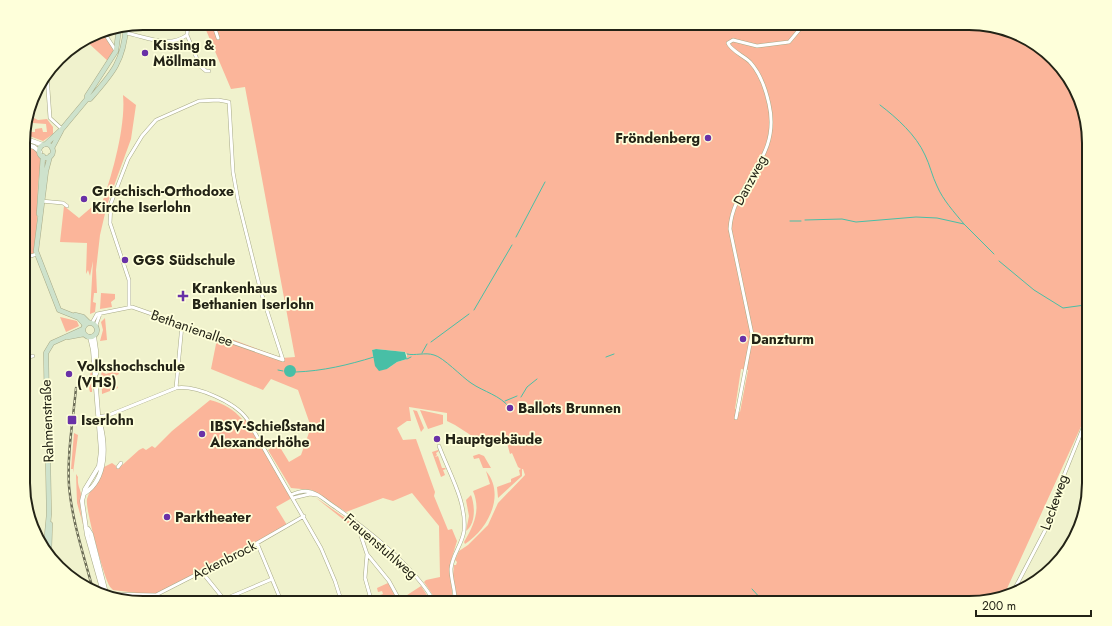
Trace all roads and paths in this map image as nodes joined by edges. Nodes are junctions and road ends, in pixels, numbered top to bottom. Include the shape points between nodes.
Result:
1 (187, 30) edge
2 (215, 30) edge
3 (799, 30) edge
4 (119, 33) edge
5 (125, 33) joint
6 (187, 35) junction
7 (107, 36) edge
8 (218, 38) dead end
9 (118, 52) junction
10 (209, 71) dead end
11 (48, 83) edge
12 (87, 99) junction
13 (62, 129) junction
14 (30, 140) edge
15 (44, 145) junction
16 (30, 146) edge
17 (52, 148) junction
18 (41, 154) junction
19 (50, 156) junction
20 (41, 201) junction
21 (67, 206) dead end
22 (37, 254) junction
23 (30, 256) edge
24 (129, 306) junction
25 (182, 325) junction
26 (88, 326) junction
27 (92, 337) junction
28 (33, 356) dead end
29 (30, 357) edge
30 (176, 388) junction
31 (98, 417) junction
32 (736, 418) dead end
33 (1082, 430) edge
34 (439, 446) dead end
35 (121, 463) dead end
36 (118, 467) dead end
37 (291, 495) junction
38 (319, 496) junction
39 (293, 498) junction
40 (49, 514) junction
41 (304, 516) junction
42 (88, 528) junction
43 (365, 530) junction
44 (47, 542) edge
45 (257, 543) junction
46 (50, 547) edge
47 (367, 554) junction
48 (201, 572) junction
49 (272, 579) junction
50 (1017, 585) edge
51 (105, 589) edge
52 (105, 589) edge
53 (143, 596) edge
54 (154, 596) joint
55 (222, 596) edge
56 (236, 596) edge
57 (279, 596) edge
58 (340, 596) edge
59 (370, 596) edge
60 (397, 596) edge
61 (430, 596) edge
62 (454, 596) edge

1 - 6 street
2 - 8 street
3 - 32 street, Danzweg via 788,42 757,46 732,40 728,43 749,61 757,73 769,103 771,120 768,149 743,192 730,223 752,331 748,366
4 - 9 main road
5 - 6 street via 159,41 180,39
5 - 9 main road
6 - 10 street via 200,66
7 - 9 street
9 - 12 main road
9 - 12 main road via 114,72 90,99
11 - 13 street via 50,118
12 - 13 main road
13 - 15 main road
13 - 17 main road
14 - 15 street
15 - 17 main road
15 - 18 main road
16 - 18 street
17 - 19 main road via 53,153
18 - 19 main road
18 - 20 main road
19 - 20 main road
20 - 21 street via 63,203
20 - 22 main road
22 - 23 street
22 - 26 main road via 58,309 65,314 81,316
24 - 25 street, Bethanienallee
24 - 25 street, Bethanienallee via 130,282 110,223 111,203 128,159 142,136 156,120 199,101 229,102 233,172 238,200 261,292 283,360
24 - 26 street via 100,314
25 - 30 street
26 - 27 main road
26 - 27 main road via 98,331
26 - 40 main road, Rahmenstraße via 51,344 46,354
27 - 31 street
28 - 29 street
30 - 31 street
30 - 37 street via 193,389 229,404 243,413
31 - 42 street via 103,444 103,463 97,477 85,493 83,508
33 - 50 street, Leckeweg via 1056,493 1048,525
34 - 62 street via 462,501 464,514 462,538 451,568
35 - 36 street
37 - 38 street, Frauenstuhlweg via 302,491
37 - 39 street
38 - 39 street via 310,494
38 - 43 street, Frauenstuhlweg
39 - 41 street
40 - 44 main road, Rahmenstraße
40 - 46 main road, Rahmenstraße
41 - 45 street, Ackenbrock
41 - 58 street via 331,568
42 - 51 street via 89,540
42 - 52 street
43 - 47 street via 361,536
43 - 61 street, Frauenstuhlweg via 422,583
45 - 48 street, Ackenbrock
45 - 49 street
47 - 59 street via 365,578
47 - 60 street via 389,581
48 - 54 street, Ackenbrock
48 - 55 street
49 - 56 street
49 - 57 street
53 - 54 street, Ackenbrock

